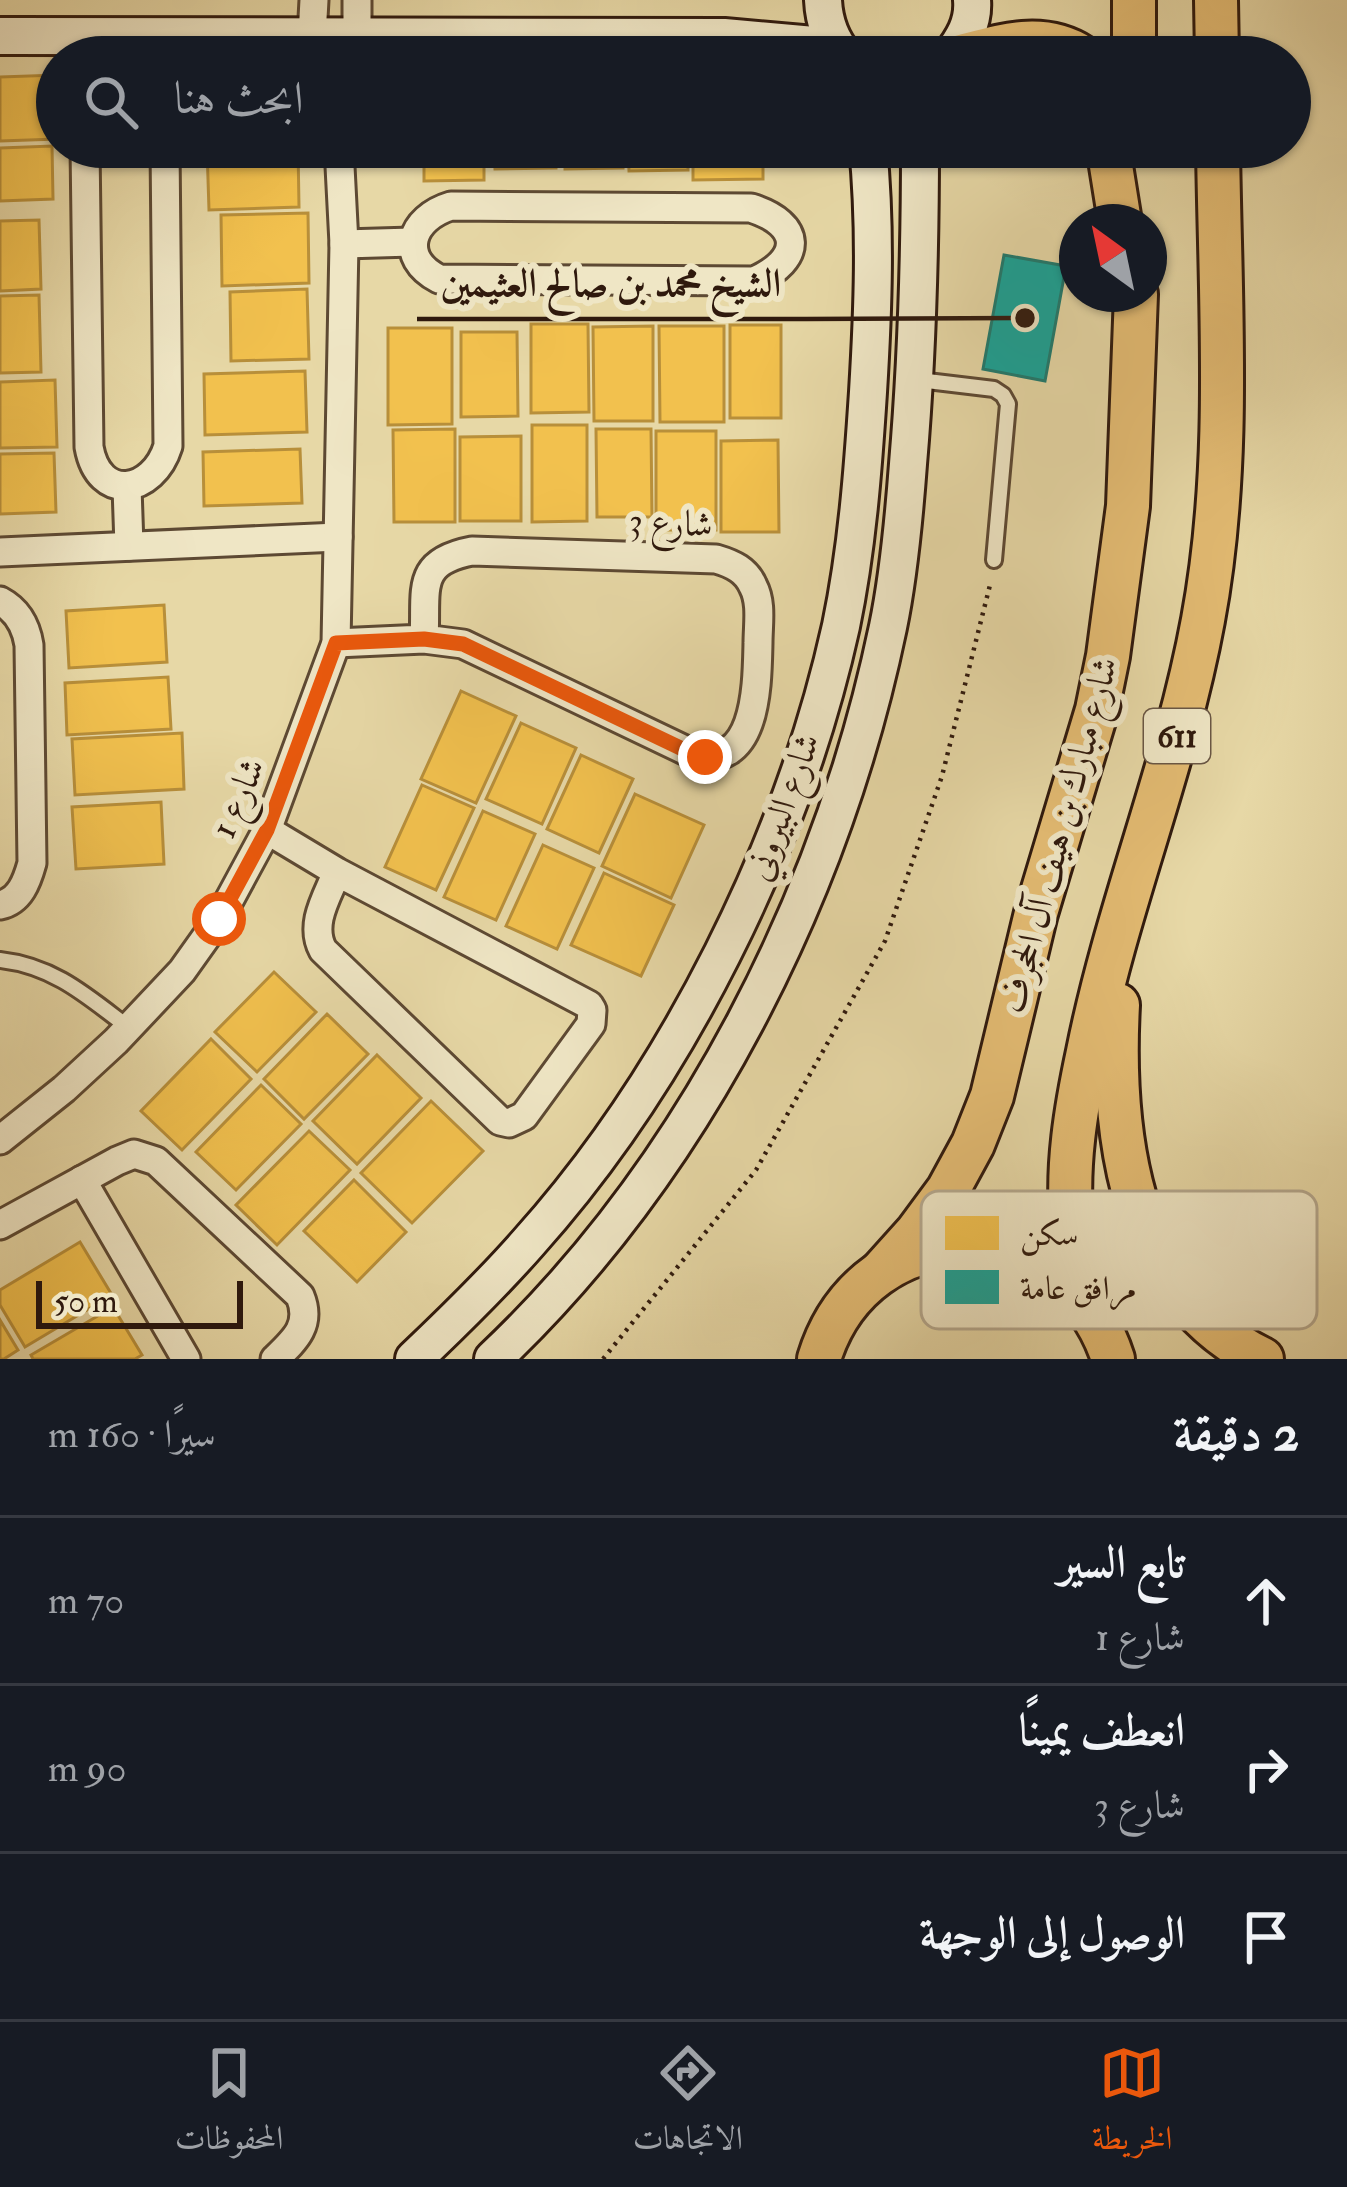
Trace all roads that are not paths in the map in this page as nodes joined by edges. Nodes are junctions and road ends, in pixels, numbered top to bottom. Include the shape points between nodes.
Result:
1 (823, 0) edge
2 (972, 0) edge
3 (1134, 0) edge
4 (1216, 0) edge
5 (316, 31) edge
6 (354, 31) edge
7 (0, 36) edge
8 (662, 36) edge
9 (832, 36) edge
10 (965, 36) edge
11 (1134, 36) edge
12 (1217, 36) edge
13 (85, 168) edge
14 (166, 168) edge
15 (340, 168) edge
16 (870, 168) edge
17 (919, 168) edge
18 (1111, 168) edge
19 (1135, 168) edge
20 (1218, 168) edge
21 (1117, 204) edge
22 (1136, 204) edge
23 (412, 242) junction
24 (344, 244) junction
25 (1135, 312) edge
26 (914, 379) junction
27 (127, 487) junction
28 (338, 537) junction
29 (129, 546) junction
30 (0, 552) edge
31 (994, 560) road end
32 (0, 601) edge
33 (424, 639) junction
34 (336, 643) junction
35 (819, 704) junction
36 (864, 724) junction
37 (800, 769) junction
38 (841, 794) junction
39 (267, 830) junction
40 (337, 872) junction
41 (0, 905) edge
42 (1123, 913) junction
43 (0, 960) edge
44 (129, 1028) junction
45 (0, 1141) edge
46 (82, 1180) junction
47 (947, 1191) edge
48 (1071, 1191) edge
49 (1133, 1191) edge
50 (0, 1225) edge
51 (921, 1227) edge
52 (921, 1253) edge
53 (882, 1271) junction
54 (844, 1307) junction
55 (1101, 1329) edge
56 (1214, 1329) edge
57 (186, 1359) edge
58 (275, 1359) edge
59 (413, 1359) edge
60 (493, 1359) edge
61 (797, 1359) edge
62 (819, 1359) edge
63 (1113, 1359) edge
64 (1262, 1359) edge

1 - 9 street
2 - 10 street
3 - 11 main road
4 - 12 main road
5 - 6 street
5 - 7 street
6 - 8 street
13 - 27 street via 89,447 96,470
14 - 27 street via 168,446 150,477
15 - 24 street, شارع 1
16 - 35 street, شارع البيروني via 872,317 860,501 841,626
17 - 26 street, شارع البيروني
18 - 21 main road
19 - 22 main road
20 - 42 main road, 611 via 1216,531 1186,704
23 - 23 street via 419,264 440,279 754,281 775,272 790,246 766,212 728,207 451,206 418,226
23 - 24 street
24 - 28 street, شارع 1
25 - 47 main road, شارع مبارك بن هيف آل الحجرف / 611 via 1128,506 1097,710 992,1096
26 - 31 lane via 1004,394
26 - 36 street, شارع البيروني via 889,624
27 - 29 street
28 - 29 street
28 - 34 street, شارع 1
29 - 30 street
32 - 41 street via 20,619 29,645 32,863 17,896
33 - 33 street, شارع 3 via 463,644 693,754 719,757 742,738 752,710 758,600 740,568 716,560 472,551 441,560 428,577
33 - 34 street, شارع 3
34 - 39 street, شارع 1
35 - 36 street via 834,733
35 - 37 street, شارع البيروني
36 - 38 street, شارع البيروني
37 - 38 street via 824,769
37 - 59 street, شارع البيروني via 744,912 650,1080 531,1240
38 - 60 street, شارع البيروني via 748,1018 696,1106 577,1268
39 - 40 street
39 - 44 street, شارع 1 via 219,919
40 - 40 street via 316,923 323,950 500,1121 524,1116 591,1024 589,1005
42 - 48 main road, 611 via 1082,1082
42 - 49 main road via 1115,1053
43 - 44 lane via 64,979
44 - 45 street, شارع 1
46 - 50 street
46 - 57 street
46 - 58 street via 134,1154 156,1161 300,1296 304,1326
51 - 53 main road, شارع مبارك بن هيف آل الحجرف / 611
52 - 53 main road, 611
53 - 54 main road, 611
54 - 61 main road, 611
54 - 62 main road, 611
55 - 63 main road, 611
56 - 64 main road

